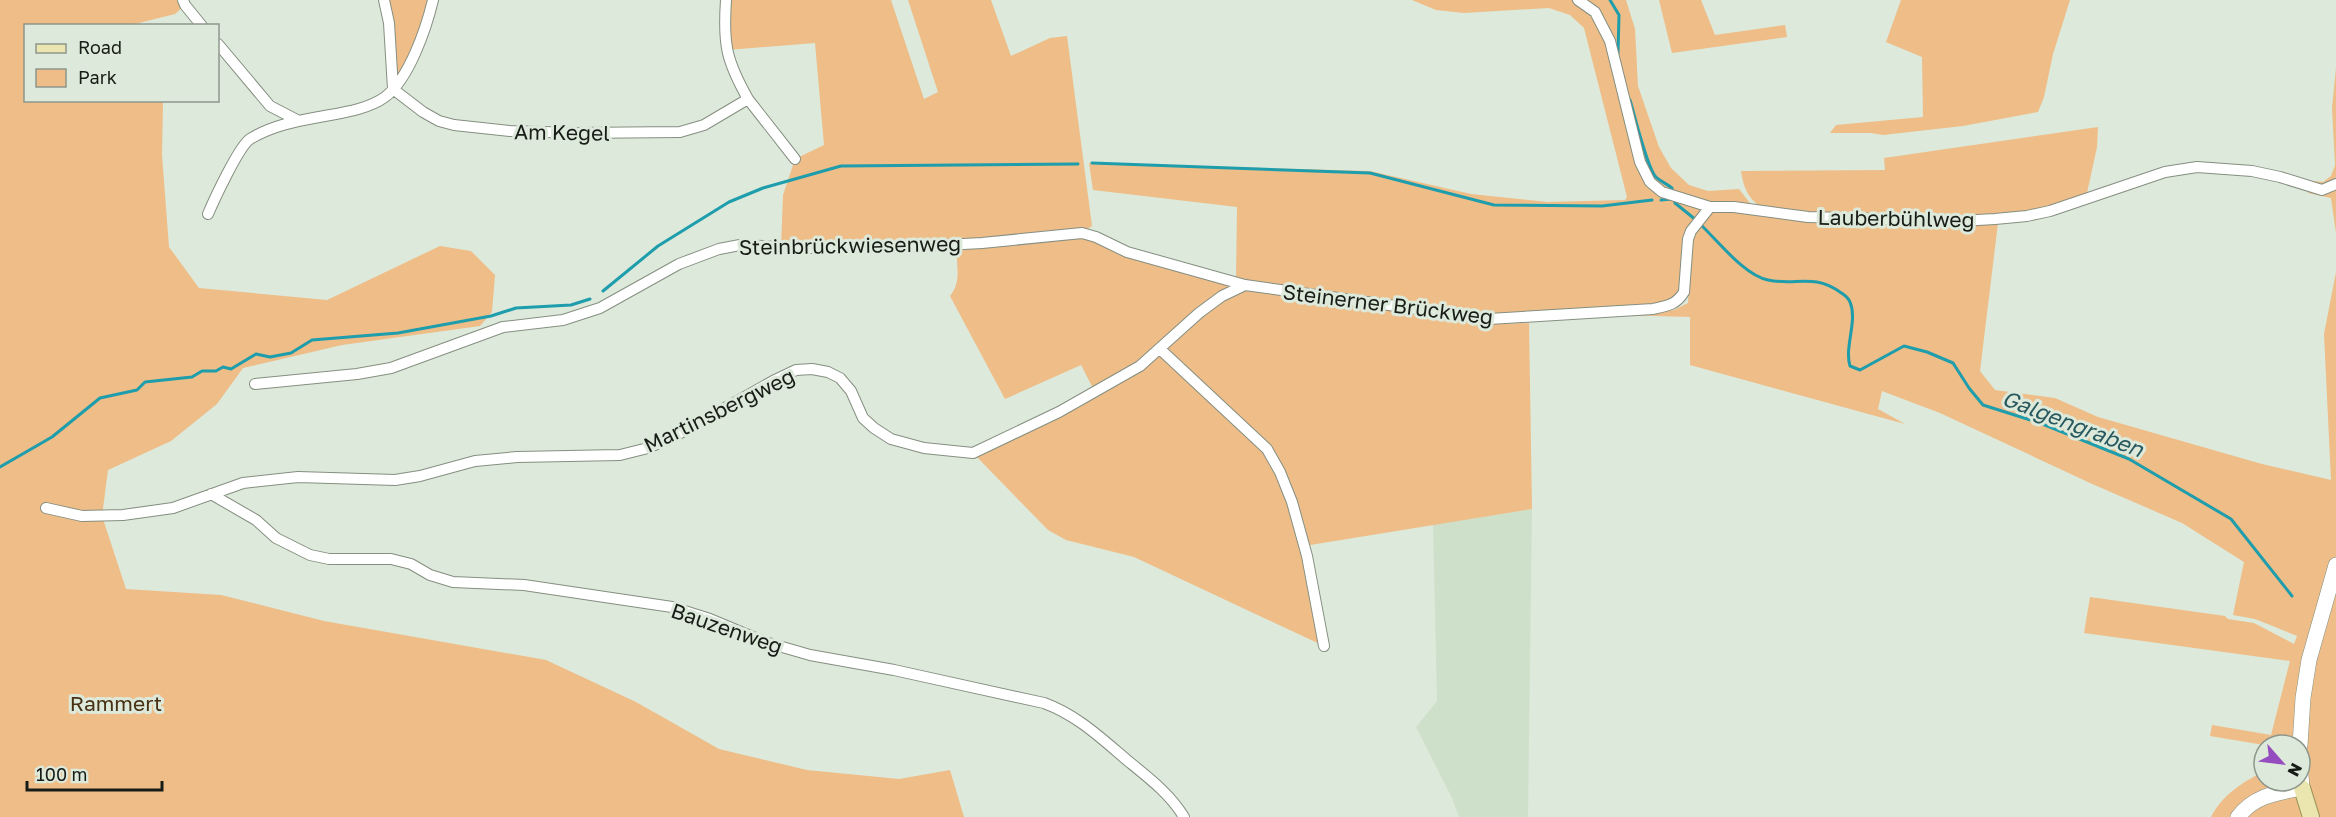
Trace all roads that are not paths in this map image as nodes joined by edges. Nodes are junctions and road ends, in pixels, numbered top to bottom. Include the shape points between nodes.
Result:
1 (183, 0) edge
2 (384, 0) edge
3 (433, 0) edge
4 (726, 0) edge
5 (1578, 0) edge
6 (200, 24) edge
7 (219, 45) edge
8 (393, 89) junction
9 (747, 99) junction
10 (297, 120) junction
11 (795, 159) dead end
12 (2336, 184) edge
13 (1706, 211) junction
14 (208, 214) dead end
15 (1245, 285) junction
16 (1161, 350) junction
17 (255, 384) dead end
18 (211, 494) junction
19 (46, 508) dead end
20 (2336, 565) edge
21 (1324, 646) dead end
22 (2301, 733) edge
23 (2267, 793) edge
24 (2304, 793) edge
25 (1184, 817) edge
26 (2238, 817) edge
27 (2311, 817) edge

1 - 6 street
2 - 8 street
3 - 8 street via 414,55
4 - 9 street via 727,50 732,71
5 - 13 street, Lauberbühlweg via 1595,12 1610,40 1640,162 1650,182 1662,192 1685,198
7 - 10 street via 270,106
8 - 9 street, Am Kegel via 423,112 454,125 576,133 680,132 704,125
8 - 10 street via 365,106
9 - 11 street
10 - 14 street via 248,140
12 - 13 street, Lauberbühlweg via 2322,190 2252,171 2197,167 2165,172 2027,216 1960,220 1808,218 1734,207
13 - 15 street, Steinerner Brückweg via 1688,239 1680,300 1653,309 1489,319
15 - 16 street, Martinsbergweg via 1206,308
15 - 17 street, Steinbrückwiesenweg via 1127,252 1082,232 909,247 740,245 679,264 608,304 563,320 502,327 391,368
16 - 18 street, Martinsbergweg via 1095,392 973,453 924,448 891,439 863,418 851,390 840,378 812,369 796,370 675,436 621,454 475,461 395,480 298,477 243,483
16 - 21 street via 1267,449 1280,472 1307,556
18 - 19 street, Martinsbergweg via 173,508 123,515 82,516
18 - 25 street, Bauzenweg via 256,520 276,538 329,560 391,559 453,582 524,585 672,607 810,655 1044,703 1063,710 1091,729 1168,795
20 - 22 main road via 2309,660
23 - 26 main road
24 - 27 main road

